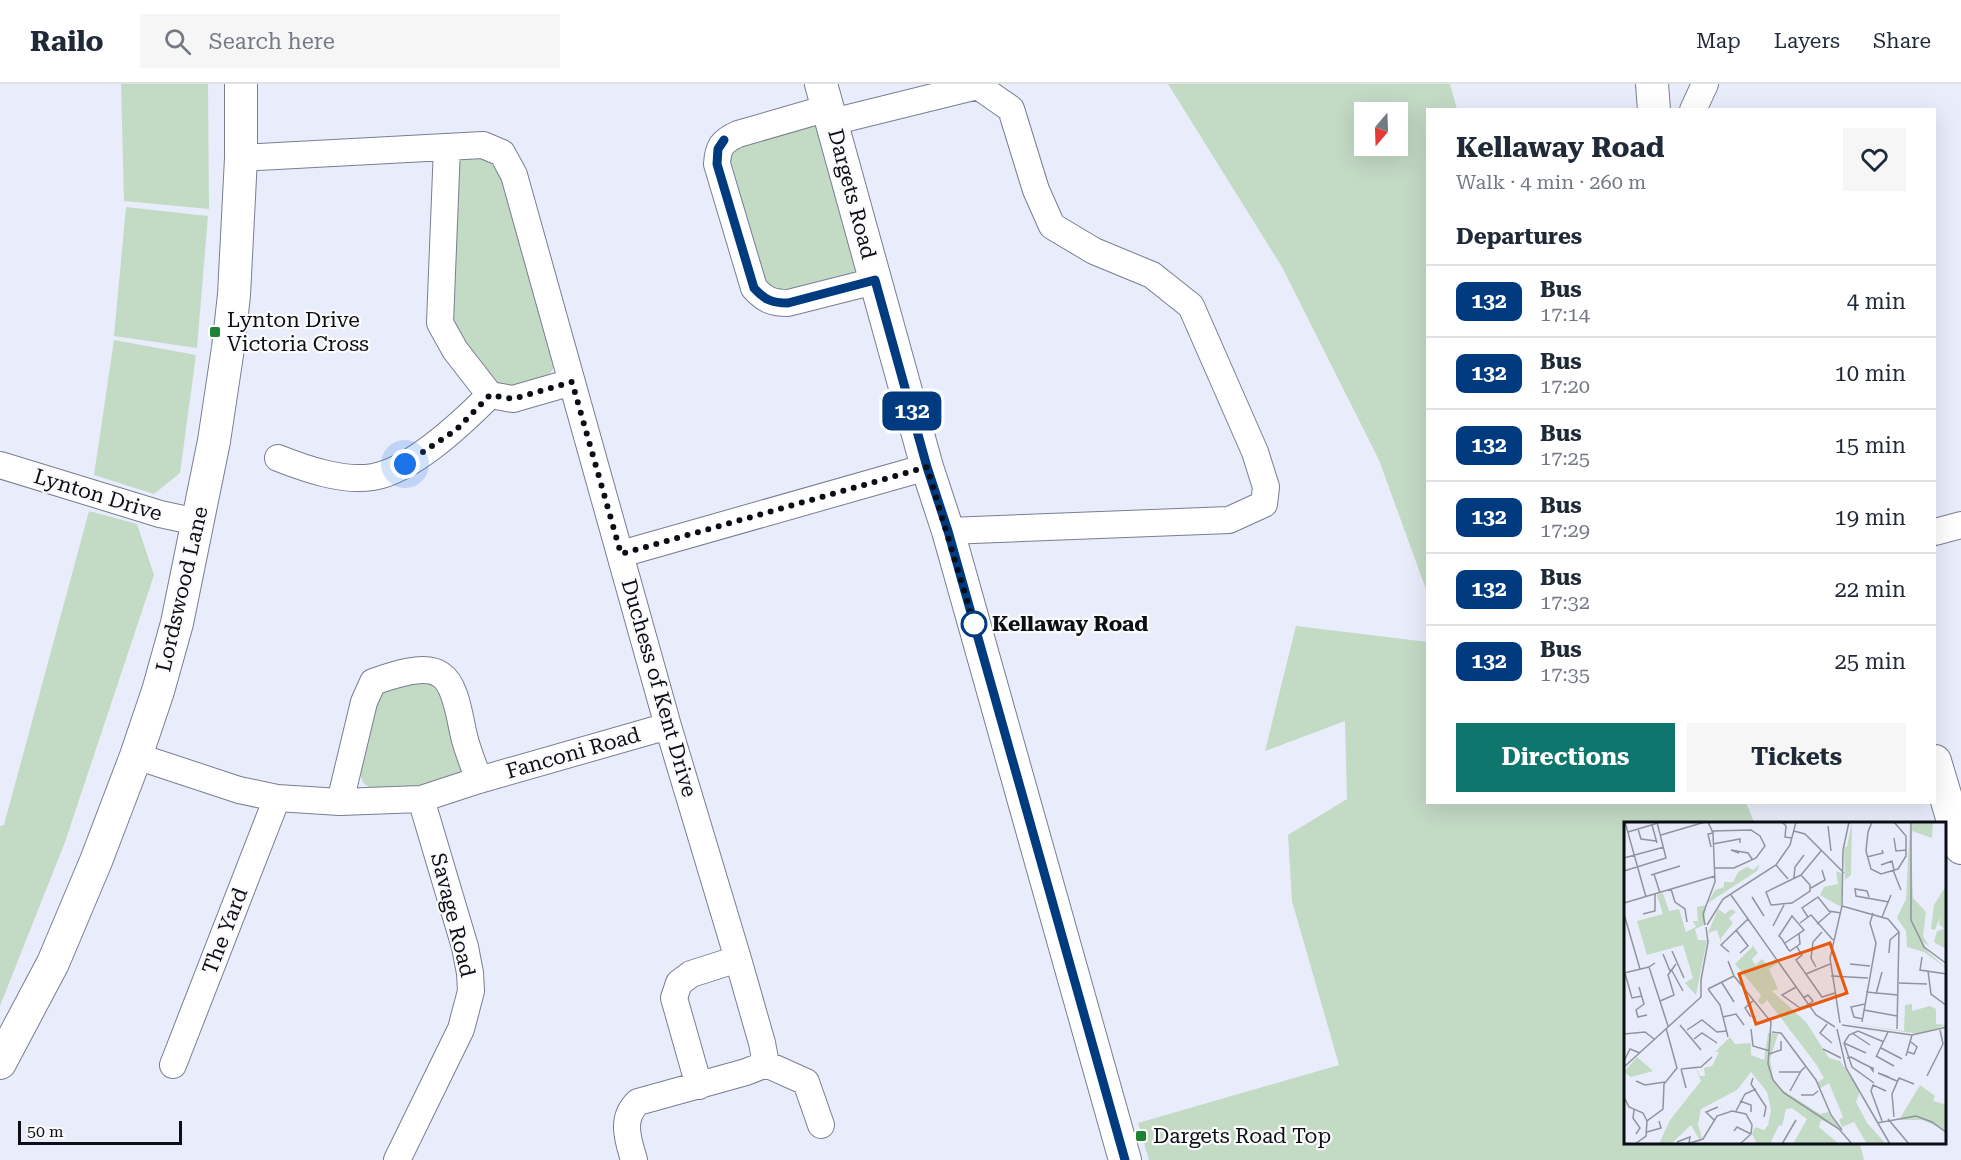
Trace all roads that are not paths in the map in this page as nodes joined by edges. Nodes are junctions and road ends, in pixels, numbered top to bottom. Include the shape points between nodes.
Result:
1 (241, 84) edge
2 (1652, 84) edge
3 (1705, 84) edge
4 (827, 105) edge
5 (1654, 108) edge
6 (1694, 108) edge
7 (447, 147) junction
8 (241, 158) junction
9 (875, 280) junction
10 (572, 382) junction
11 (490, 395) junction
12 (279, 458) dead end
13 (0, 465) edge
14 (927, 467) junction
15 (197, 522) junction
16 (1961, 525) edge
17 (948, 531) junction
18 (1936, 532) edge
19 (621, 554) junction
20 (668, 726) junction
21 (136, 756) junction
22 (1936, 764) edge
23 (479, 780) junction
24 (277, 798) junction
25 (421, 799) junction
26 (340, 802) junction
27 (1961, 848) edge
28 (738, 959) junction
29 (0, 1063) edge
30 (766, 1064) junction
31 (173, 1065) dead end
32 (699, 1086) junction
33 (821, 1125) dead end
34 (397, 1160) edge
35 (634, 1160) edge
36 (1125, 1160) edge

1 - 8 street, Lordswood Lane
2 - 5 street
3 - 6 street
4 - 9 street, Dargets Road
4 - 9 street, Dargets Road via 724,140 718,149 717,164 754,288 764,298 788,303
4 - 17 street via 978,86 1011,109 1036,190 1052,226 1094,251 1152,275 1191,306 1255,452 1266,487 1264,504 1229,520
7 - 8 street, Duchess of Kent Drive
7 - 10 street, Duchess of Kent Drive via 483,145 493,149 502,153 514,175
7 - 11 street via 440,324
8 - 15 street, Lordswood Lane via 228,348
9 - 14 street, Dargets Road
10 - 11 street via 513,399
10 - 19 street, Duchess of Kent Drive
11 - 12 street via 456,430 398,469 373,477 316,472
13 - 15 street, Lynton Drive
14 - 17 street, Dargets Road
14 - 19 street
15 - 21 street, Lordswood Lane via 177,623
16 - 18 street
17 - 36 street, Dargets Road
19 - 20 street, Duchess of Kent Drive
20 - 23 street, Fanconi Road
20 - 28 street, Duchess of Kent Drive
21 - 24 street, Fanconi Road via 238,790
21 - 29 street, Lordswood Lane via 53,963
22 - 27 street
23 - 25 street, Fanconi Road
23 - 26 street, Fanconi Road via 447,680 440,673 411,671 373,682 364,702
24 - 26 street, Fanconi Road
24 - 31 street, The Yard
25 - 26 street, Fanconi Road
25 - 34 street, Savage Road via 465,947 471,991 461,1029
28 - 30 street, Duchess of Kent Drive
28 - 32 street via 691,974 679,983 674,998
30 - 32 street
30 - 33 street via 806,1082
32 - 35 street via 638,1102 630,1110 626,1121

